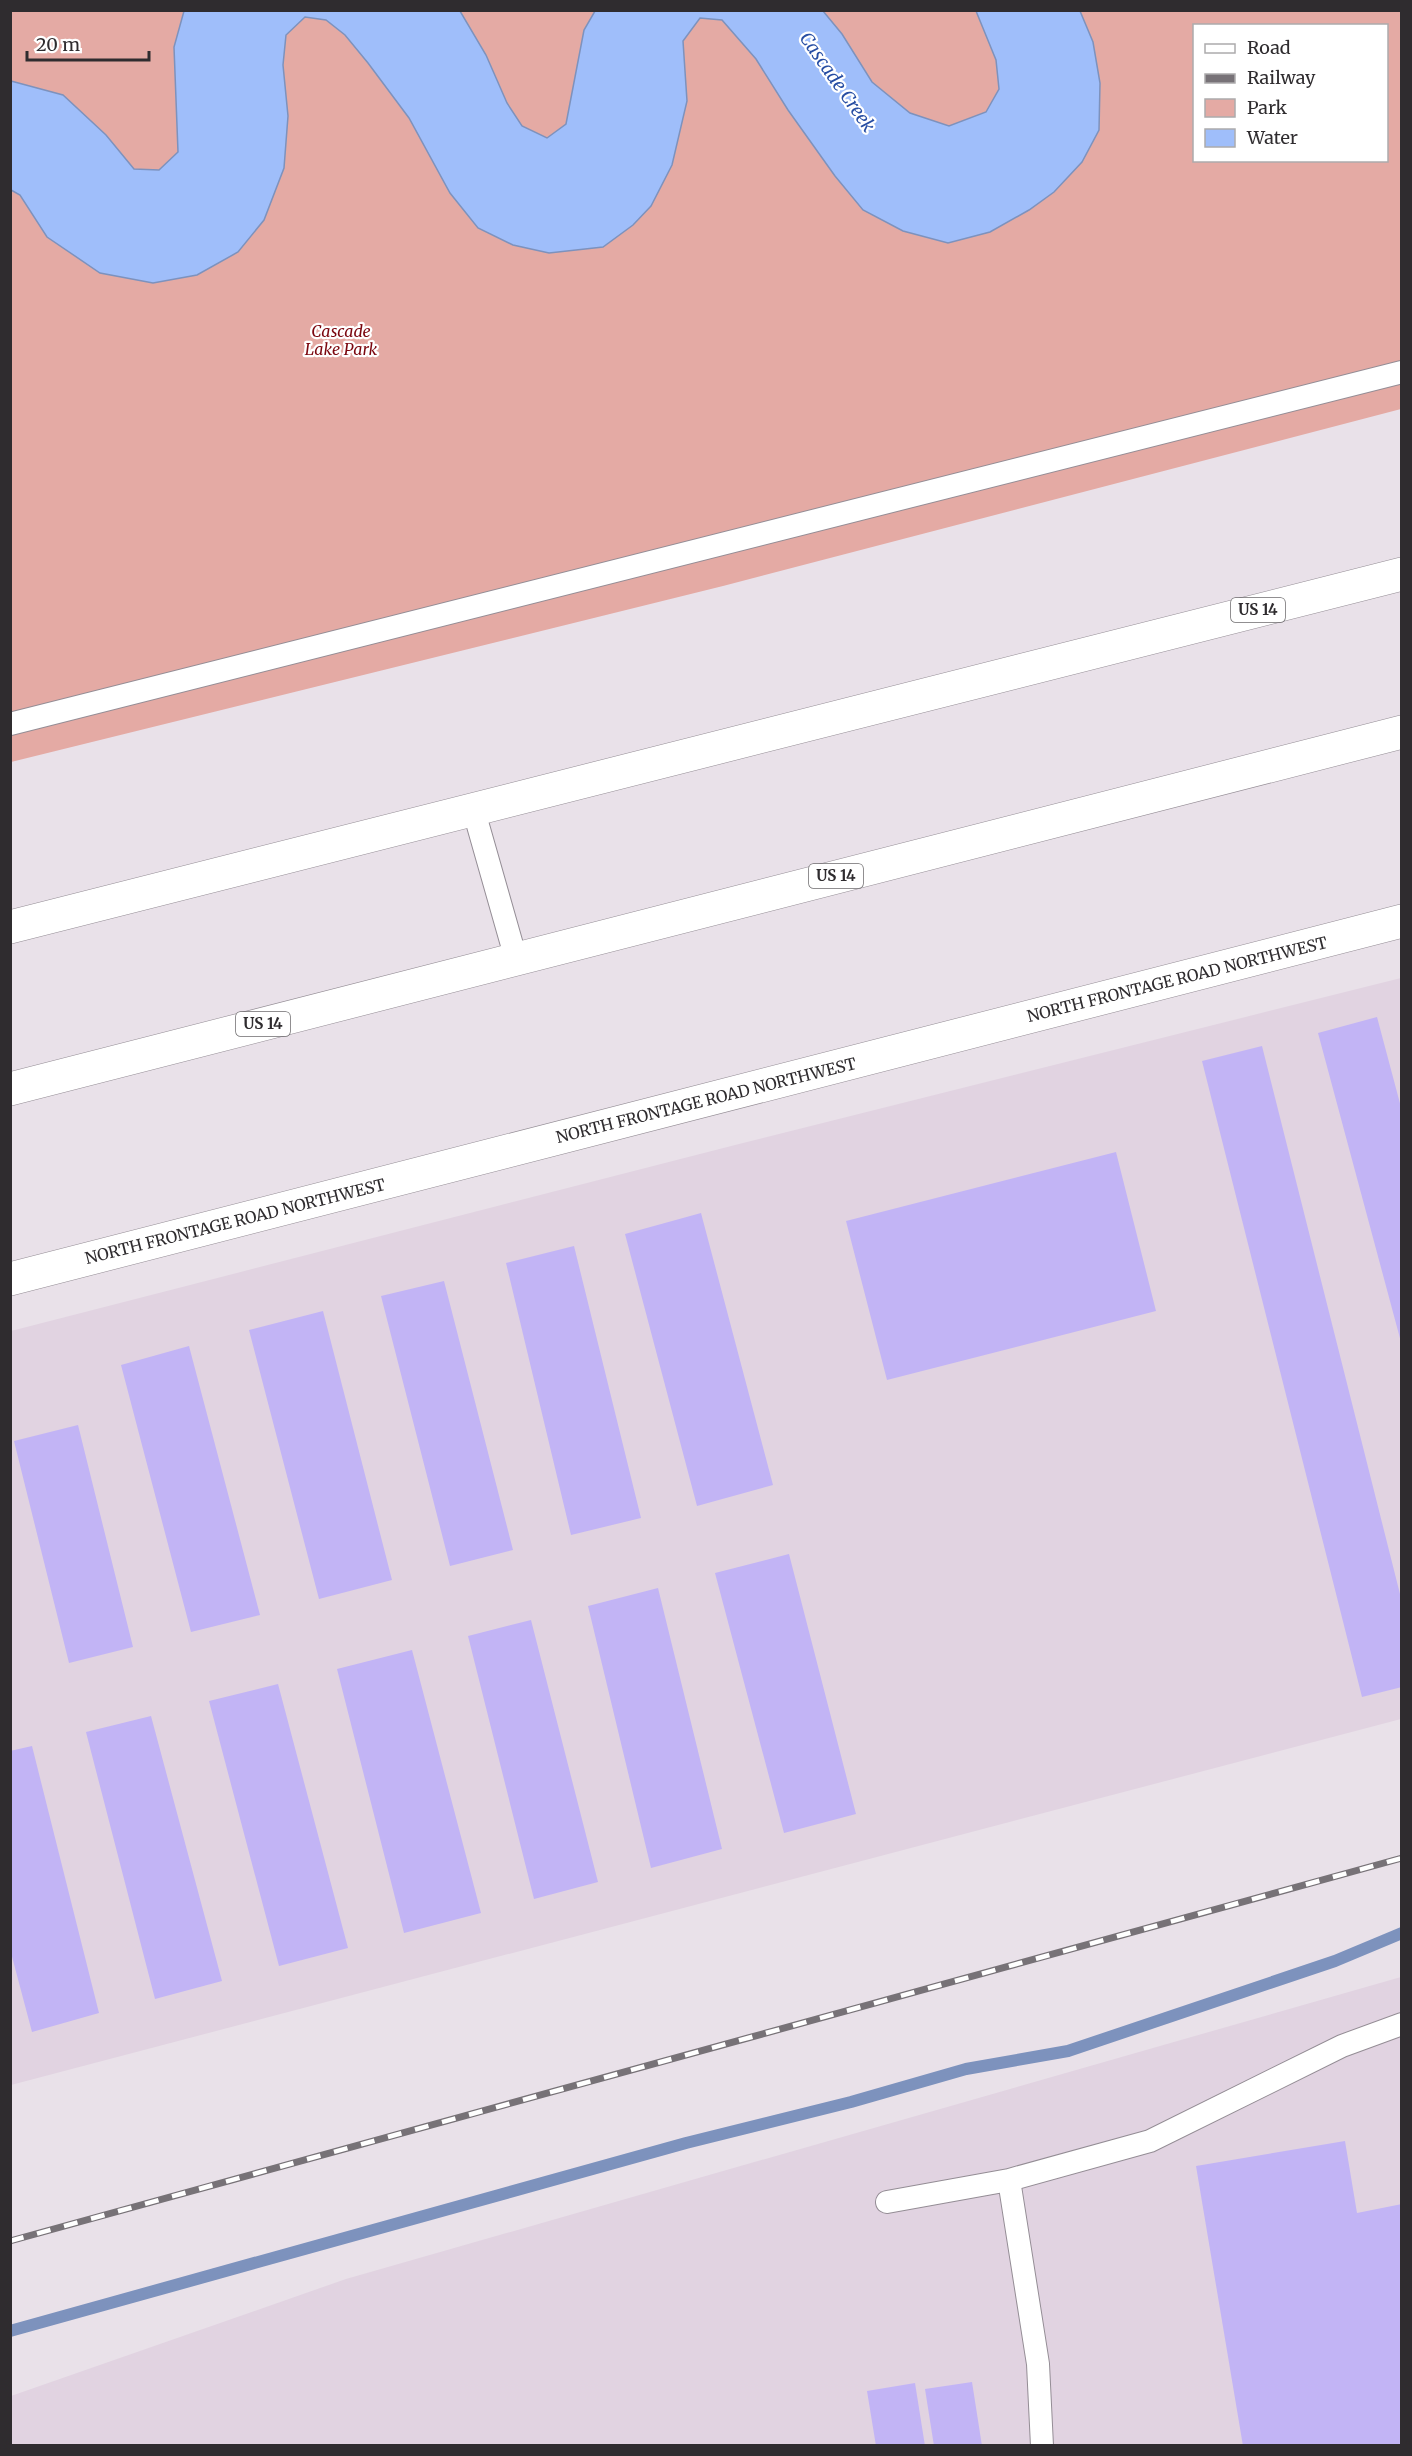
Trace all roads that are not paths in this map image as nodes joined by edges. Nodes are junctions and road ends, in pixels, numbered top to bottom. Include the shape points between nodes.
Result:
1 (1401, 372) edge
2 (1401, 574) edge
3 (10, 724) edge
4 (1401, 732) edge
5 (473, 808) junction
6 (1401, 921) edge
7 (10, 927) edge
8 (516, 959) junction
9 (10, 1089) edge
10 (10, 1279) edge
11 (1401, 2024) edge
12 (1009, 2180) junction
13 (887, 2202) dead end
14 (1042, 2445) edge

1 - 3 lane
2 - 5 main road, US 14
4 - 8 main road, US 14
5 - 7 main road, US 14
5 - 8 lane
6 - 10 main road, NORTH FRONTAGE ROAD NORTHWEST
8 - 9 main road, US 14
11 - 12 lane via 1342,2046 1150,2141
12 - 13 lane
12 - 14 lane via 1038,2364

